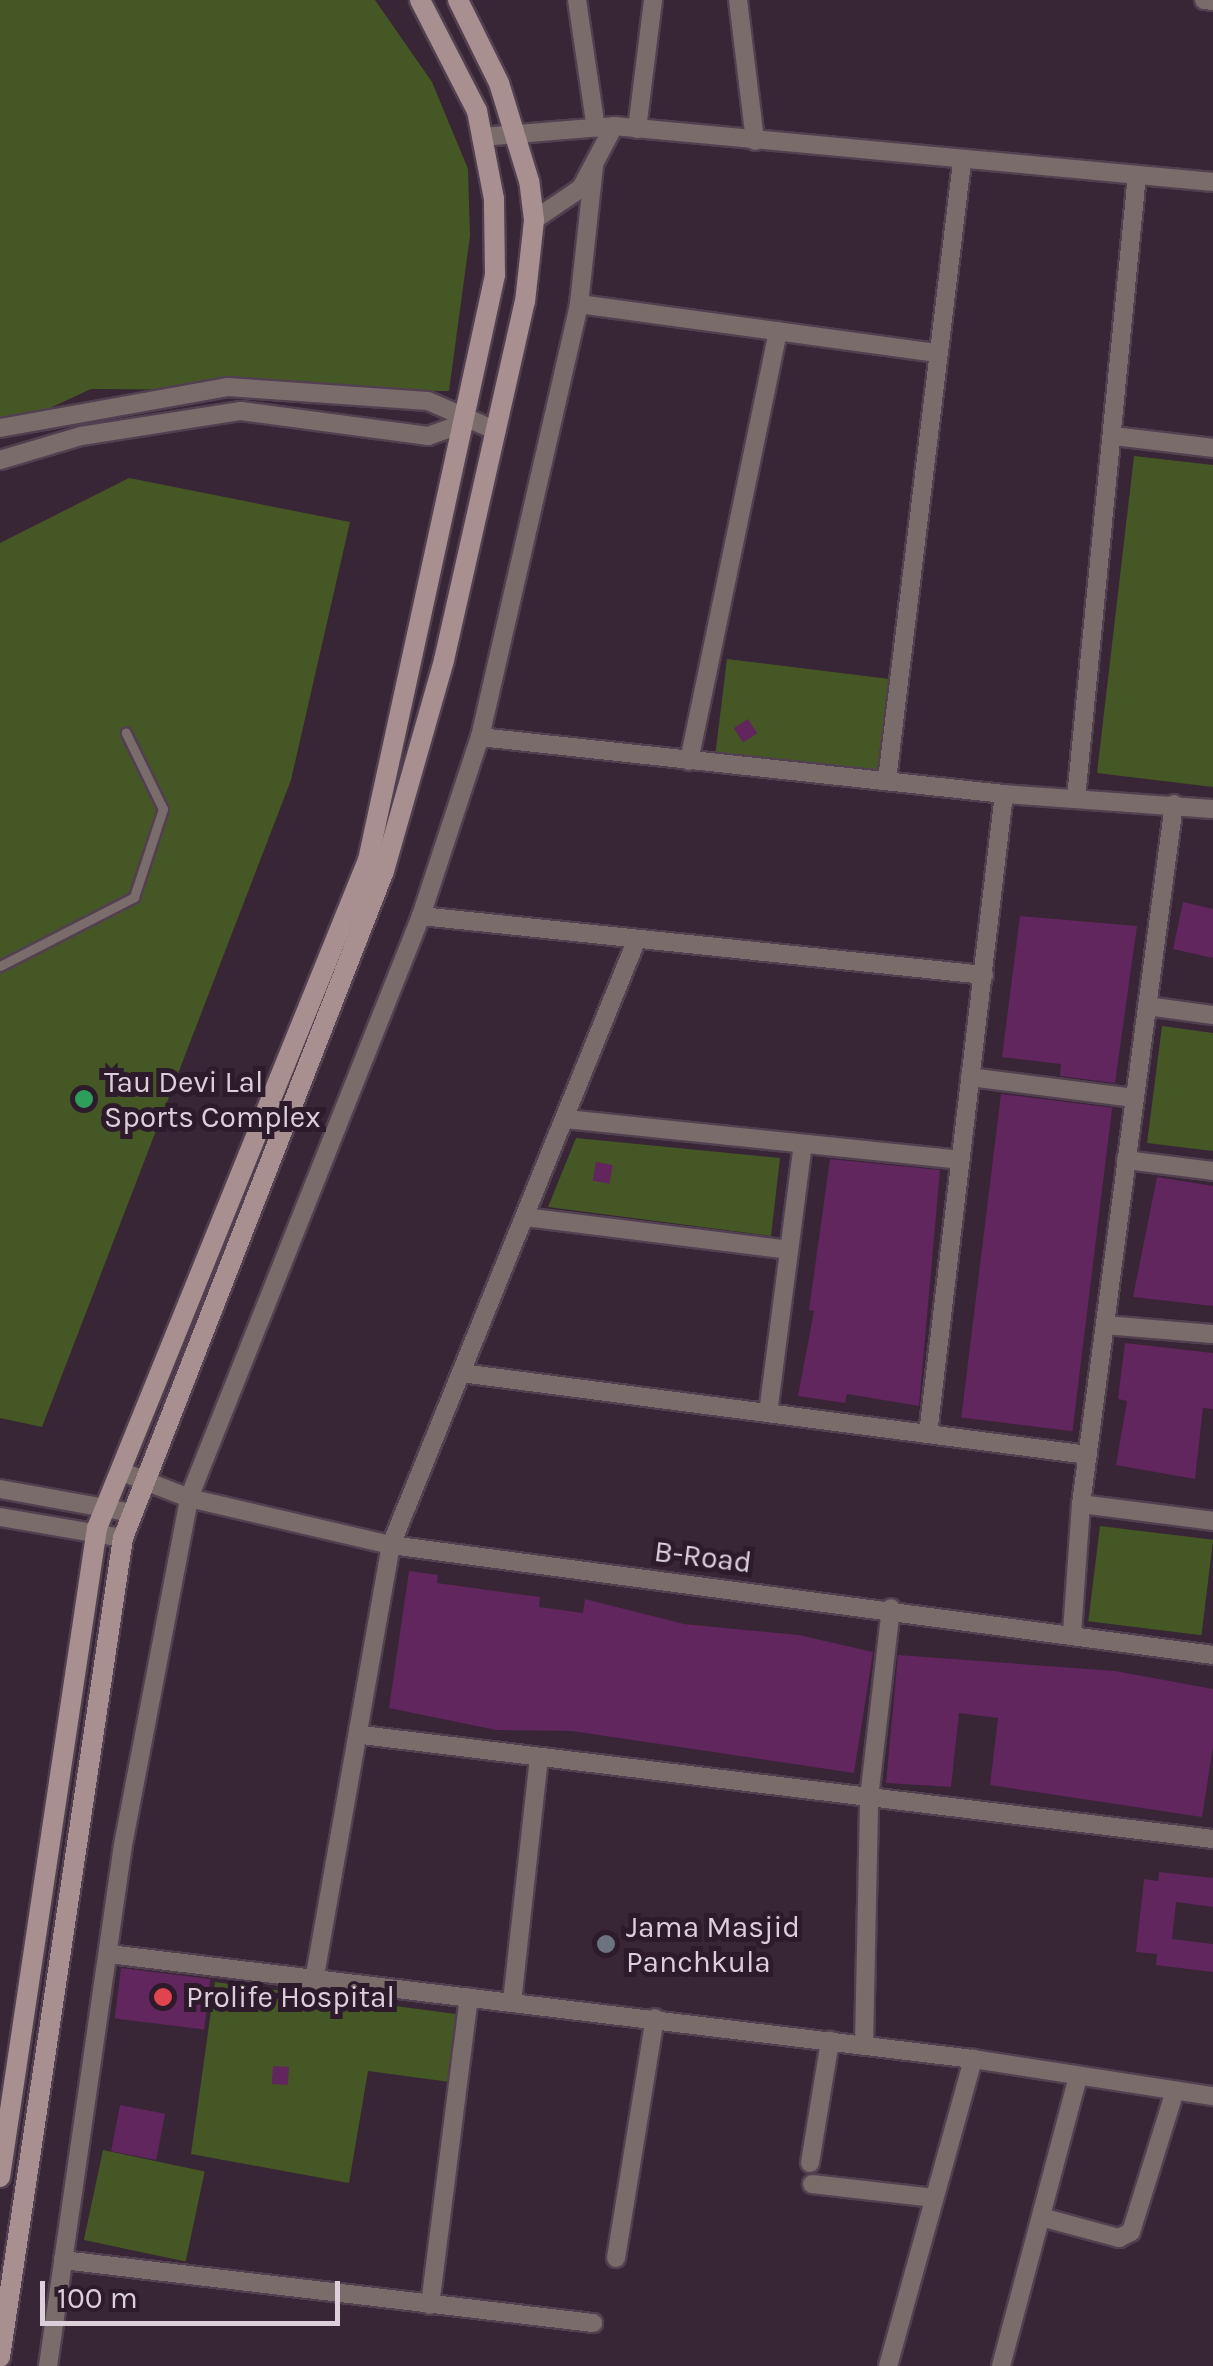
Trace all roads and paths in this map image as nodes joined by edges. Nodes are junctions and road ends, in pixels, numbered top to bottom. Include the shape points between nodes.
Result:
1 (420, 0) edge
2 (458, 0) edge
3 (577, 0) edge
4 (653, 0) edge
5 (738, 0) edge
6 (1204, 0) edge
7 (1213, 1) edge
8 (605, 127) junction
9 (637, 129) junction
10 (516, 132) junction
11 (481, 137) junction
12 (755, 141) junction
13 (962, 162) junction
14 (594, 167) junction
15 (1137, 175) junction
16 (1213, 182) edge
17 (534, 220) junction
18 (579, 304) junction
19 (778, 331) junction
20 (938, 353) junction
21 (467, 422) junction
22 (0, 428) edge
23 (497, 431) junction
24 (1113, 436) junction
25 (1213, 448) edge
26 (0, 460) edge
27 (126, 732) dead end
28 (480, 737) junction
29 (688, 762) junction
30 (888, 780) junction
31 (1004, 794) junction
32 (1076, 798) junction
33 (1174, 804) junction
34 (1213, 809) edge
35 (421, 916) junction
36 (637, 939) junction
37 (0, 966) edge
38 (984, 975) junction
39 (1147, 1006) junction
40 (1213, 1015) edge
41 (970, 1077) junction
42 (1134, 1098) junction
43 (565, 1120) junction
44 (803, 1144) junction
45 (960, 1160) junction
46 (1126, 1160) junction
47 (1213, 1171) edge
48 (525, 1217) junction
49 (790, 1250) junction
50 (1105, 1325) junction
51 (1213, 1334) edge
52 (461, 1373) junction
53 (768, 1413) junction
54 (928, 1434) junction
55 (1088, 1455) junction
56 (120, 1471) junction
57 (145, 1481) junction
58 (0, 1489) edge
59 (188, 1498) junction
60 (1081, 1504) junction
61 (105, 1508) junction
62 (132, 1513) junction
63 (0, 1517) edge
64 (1213, 1521) edge
65 (96, 1533) junction
66 (122, 1538) junction
67 (391, 1545) junction
68 (891, 1608) junction
69 (1072, 1633) junction
70 (1213, 1655) edge
71 (362, 1735) junction
72 (539, 1759) junction
73 (868, 1798) junction
74 (1213, 1840) edge
75 (108, 1954) junction
76 (314, 1980) junction
77 (469, 1997) junction
78 (512, 2002) junction
79 (655, 2018) junction
80 (830, 2041) junction
81 (864, 2045) junction
82 (972, 2059) junction
83 (1078, 2076) junction
84 (1176, 2090) junction
85 (1213, 2096) edge
86 (810, 2162) dead end
87 (0, 2177) edge
88 (812, 2184) dead end
89 (934, 2198) junction
90 (1040, 2217) junction
91 (616, 2258) dead end
92 (63, 2260) junction
93 (430, 2305) junction
94 (593, 2323) dead end
95 (0, 2357) edge
96 (48, 2366) edge
97 (888, 2366) edge
98 (1000, 2366) edge

1 - 11 street via 469,94
2 - 10 street
3 - 8 street
4 - 9 street
5 - 12 street
6 - 7 street
8 - 9 street
8 - 10 street
8 - 14 street
9 - 12 street
10 - 11 street
10 - 17 street
11 - 21 street via 494,199 495,275
12 - 13 street
13 - 15 street
13 - 20 street
14 - 17 street via 575,196
14 - 18 street
15 - 16 street
15 - 24 street
17 - 23 street via 525,302
18 - 19 street
18 - 28 street
19 - 20 street
19 - 29 street
20 - 30 street
21 - 22 street via 428,401 228,387
21 - 23 street
21 - 26 street via 428,436 241,411 81,436
21 - 56 street via 368,860
23 - 57 street via 444,660 384,871
24 - 25 street
24 - 32 street
27 - 37 lane via 164,809 134,897
28 - 29 street
28 - 35 street
29 - 30 street
30 - 31 street
31 - 32 street
31 - 38 street
32 - 33 street
33 - 34 street
33 - 39 street
35 - 36 street
35 - 59 street
36 - 38 street
36 - 43 street
38 - 41 street
39 - 40 street
39 - 42 street
41 - 42 street
41 - 45 street
42 - 46 street
43 - 44 street
43 - 48 street
44 - 45 street
44 - 49 street
45 - 54 street
46 - 47 street
46 - 50 street
48 - 49 street
48 - 52 street
49 - 53 street
50 - 51 street
50 - 55 street
52 - 53 street
52 - 67 street
53 - 54 street
54 - 55 street
55 - 60 street
56 - 57 street, B-Road
56 - 61 street
57 - 59 street, B-Road
57 - 62 street
58 - 61 street
59 - 67 street, B-Road
59 - 75 street
60 - 64 street
60 - 69 street
61 - 62 street
61 - 65 street
62 - 66 street
63 - 65 street
65 - 66 street
65 - 87 street
66 - 95 street
67 - 68 street, B-Road
67 - 71 street
68 - 69 street, B-Road
68 - 73 street
69 - 70 street, B-Road
71 - 72 street
71 - 76 street
72 - 73 street
72 - 78 street
73 - 74 street
73 - 81 street
75 - 76 street
75 - 92 street
76 - 77 street
77 - 78 street
77 - 93 street
78 - 79 street
79 - 80 street
79 - 91 street
80 - 81 street
80 - 86 street
81 - 82 street
82 - 83 street
82 - 89 street
83 - 84 street
83 - 90 street
84 - 85 street
84 - 90 street via 1131,2232 1119,2238
88 - 89 street
89 - 97 street
90 - 98 street
92 - 93 street
92 - 96 street
93 - 94 street

